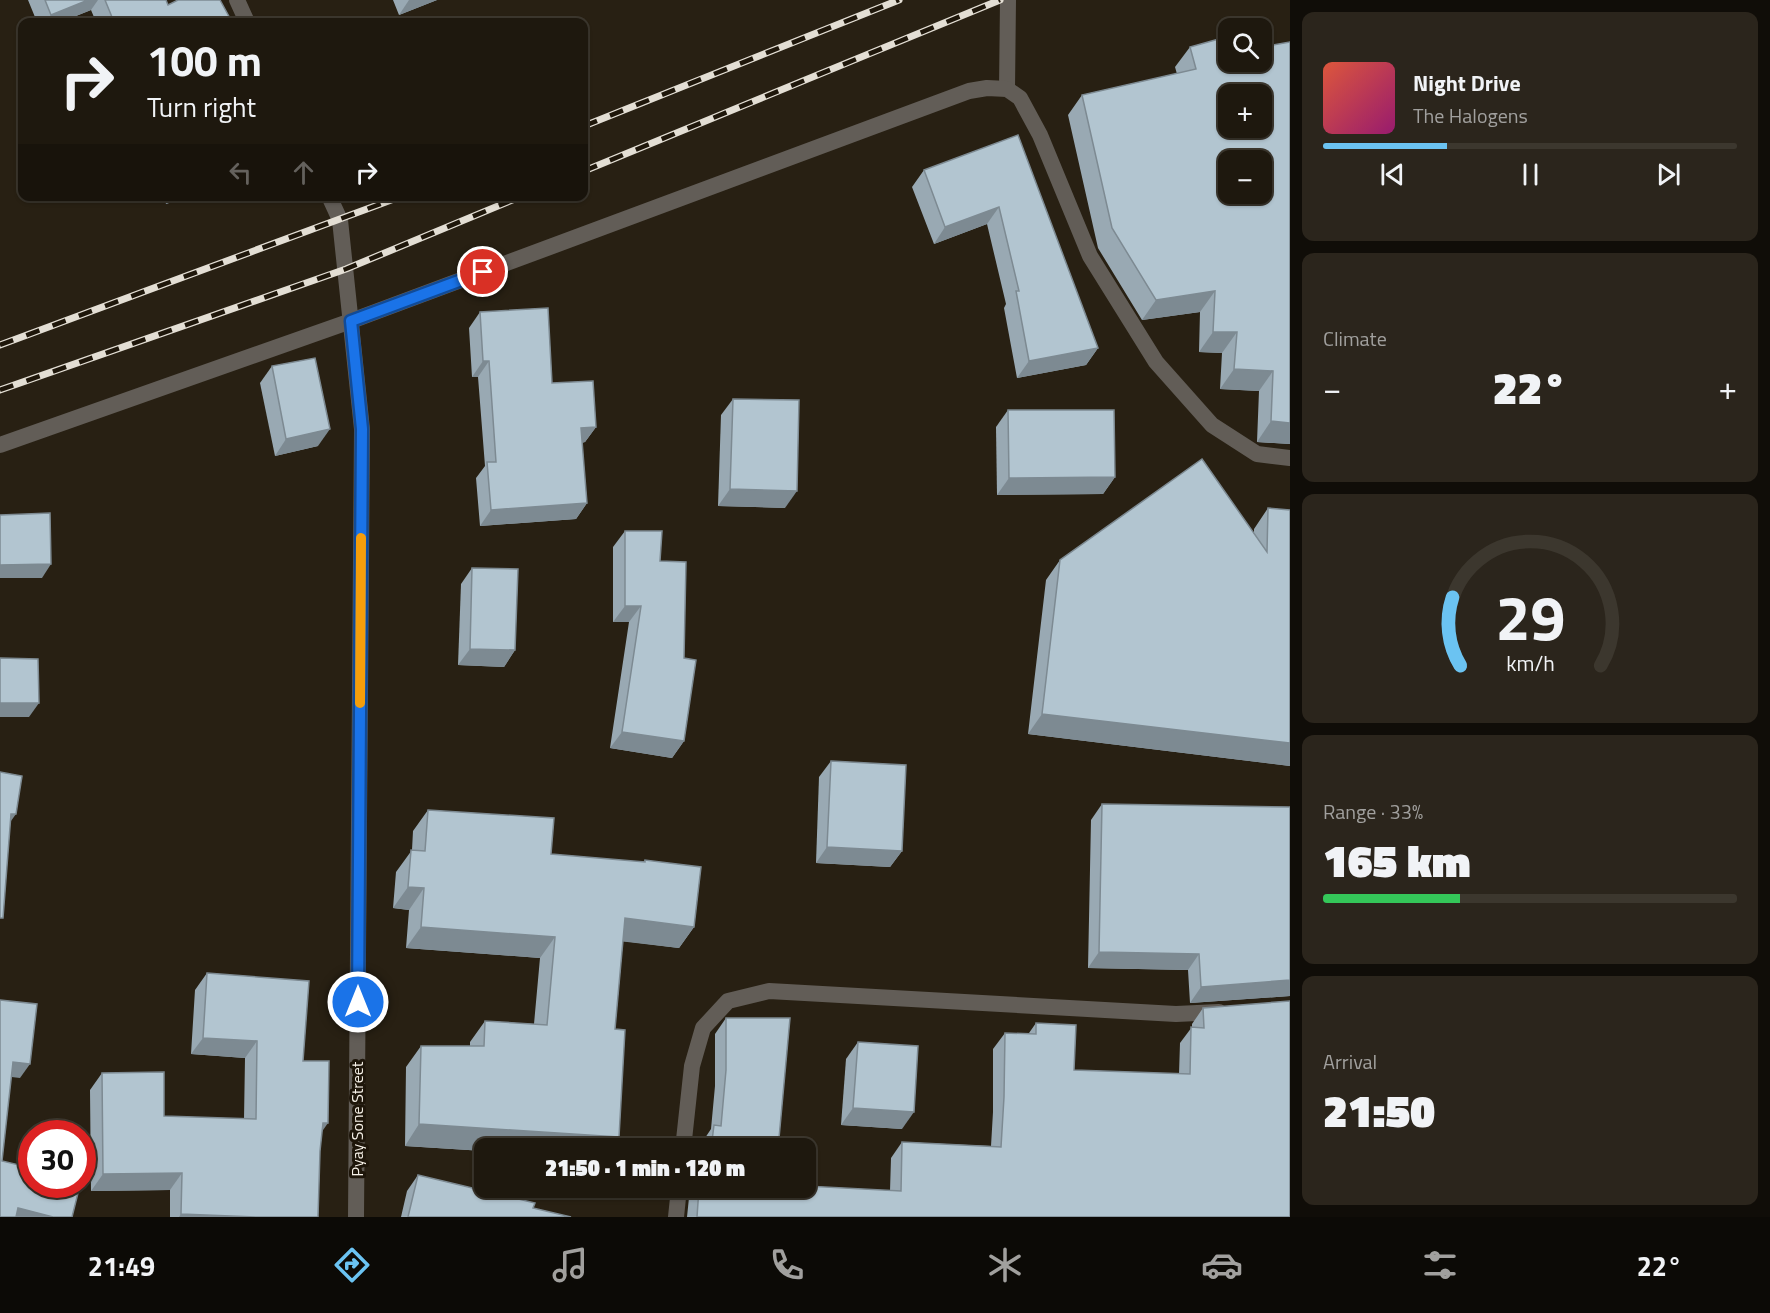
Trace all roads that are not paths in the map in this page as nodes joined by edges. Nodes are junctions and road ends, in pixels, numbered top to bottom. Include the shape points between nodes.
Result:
1 (237, 0) edge
2 (1008, 0) edge
3 (245, 18) edge
4 (1007, 89) junction
5 (331, 201) edge
6 (351, 321) junction
7 (0, 445) edge
8 (1290, 458) edge
9 (1230, 1012) edge
10 (684, 1138) edge
11 (678, 1198) edge
12 (356, 1217) edge
13 (676, 1217) edge

1 - 3 street
2 - 4 street
4 - 6 street via 987,87 969,91
4 - 8 street via 1020,98 1040,135 1090,256 1156,362 1212,425 1257,454
5 - 6 street, Pyay Sone Street via 340,220
6 - 7 street
6 - 12 street, Pyay Sone Street via 362,429
9 - 10 street via 1176,1014 769,991 728,1001 703,1028 692,1066
11 - 13 street

